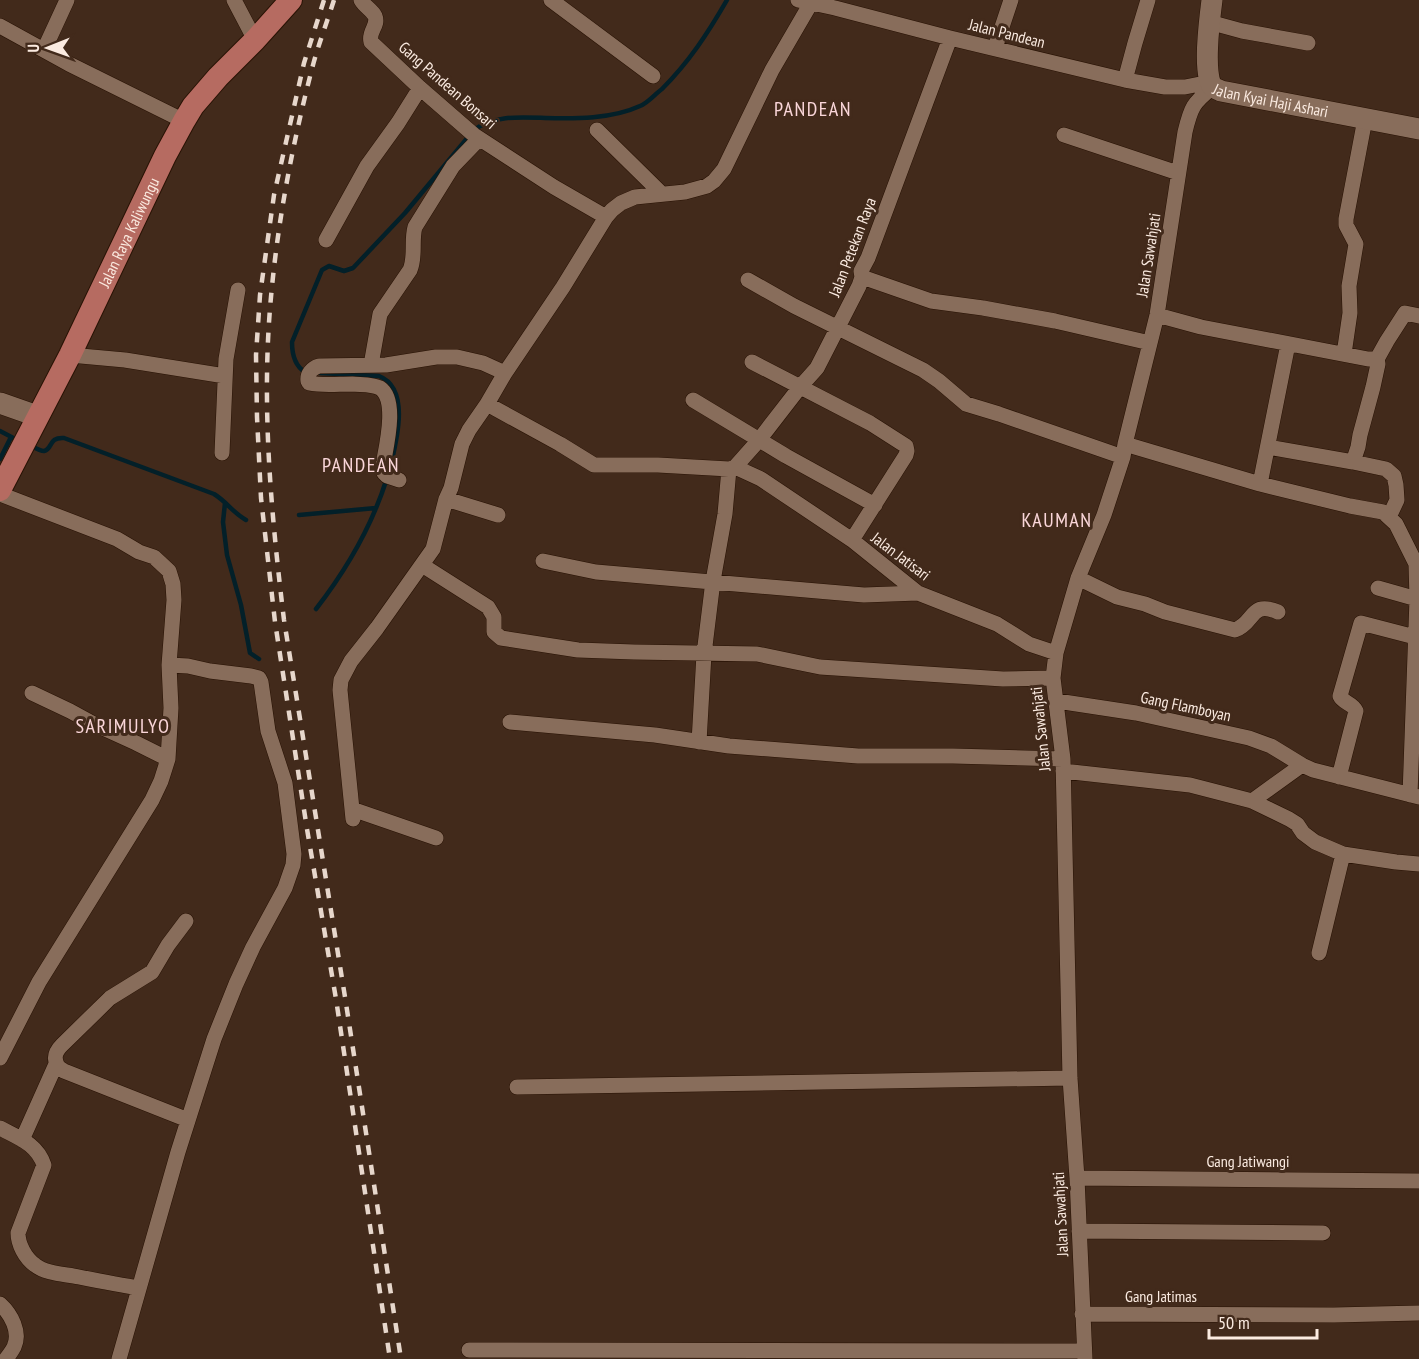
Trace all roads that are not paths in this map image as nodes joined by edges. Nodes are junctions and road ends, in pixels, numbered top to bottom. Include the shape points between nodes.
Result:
1 (67, 0) edge
2 (234, 0) edge
3 (291, 0) edge
4 (361, 0) edge
5 (551, 0) edge
6 (1011, 0) edge
7 (1148, 0) edge
8 (1212, 0) edge
9 (805, 1) edge
10 (836, 4) edge
11 (1209, 22) junction
12 (0, 26) edge
13 (950, 38) junction
14 (255, 39) junction
15 (1308, 42) dead end
16 (995, 48) junction
17 (44, 50) junction
18 (653, 76) dead end
19 (1125, 80) junction
20 (1211, 85) junction
21 (420, 88) junction
22 (1365, 119) junction
23 (184, 121) junction
24 (1419, 129) edge
25 (597, 130) dead end
26 (473, 134) junction
27 (1065, 135) dead end
28 (1178, 172) junction
29 (662, 194) junction
30 (606, 218) junction
31 (326, 240) dead end
32 (862, 276) junction
33 (748, 280) dead end
34 (238, 290) dead end
35 (1157, 315) junction
36 (1419, 316) edge
37 (837, 328) junction
38 (1150, 343) junction
39 (1288, 344) junction
40 (1344, 354) junction
41 (70, 355) junction
42 (1377, 359) junction
43 (752, 362) dead end
44 (371, 365) junction
45 (506, 373) junction
46 (225, 376) junction
47 (800, 387) junction
48 (693, 400) dead end
49 (0, 403) edge
50 (487, 404) junction
51 (29, 432) junction
52 (759, 440) junction
53 (1268, 447) junction
54 (1124, 450) junction
55 (222, 453) dead end
56 (1353, 462) junction
57 (732, 468) junction
58 (392, 477) dead end
59 (1260, 484) junction
60 (0, 492) edge
61 (446, 499) junction
62 (875, 505) junction
63 (498, 514) dead end
64 (1389, 517) junction
65 (852, 540) junction
66 (543, 561) dead end
67 (422, 565) junction
68 (1078, 578) junction
69 (713, 581) junction
70 (1378, 588) dead end
71 (918, 593) junction
72 (1417, 599) junction
73 (1278, 612) dead end
74 (1415, 637) junction
75 (1056, 653) junction
76 (704, 654) junction
77 (169, 665) junction
78 (1053, 678) junction
79 (32, 693) dead end
80 (1057, 701) junction
81 (510, 722) dead end
82 (699, 742) junction
83 (168, 759) junction
84 (1063, 765) junction
85 (1302, 765) junction
86 (1339, 777) junction
87 (1414, 796) edge
88 (1252, 801) junction
89 (436, 838) dead end
90 (1343, 854) junction
91 (1419, 864) edge
92 (186, 921) dead end
93 (1319, 953) dead end
94 (0, 1058) edge
95 (56, 1064) junction
96 (1070, 1078) junction
97 (517, 1087) dead end
98 (188, 1120) junction
99 (0, 1128) edge
100 (22, 1140) junction
101 (1077, 1178) junction
102 (1419, 1181) edge
103 (1079, 1231) junction
104 (1323, 1233) dead end
105 (139, 1288) junction
106 (0, 1304) edge
107 (1419, 1313) edge
108 (1082, 1314) junction
109 (469, 1350) dead end
110 (1084, 1355) edge
111 (7, 1358) edge
112 (119, 1359) edge

1 - 17 street
2 - 14 street
3 - 14 main road, Jalan Raya Kaliwungu
4 - 21 street, Gang Pandean Bonsari via 376,19 371,42
5 - 18 street
6 - 16 street
7 - 19 street
8 - 11 main road, Jalan Kyai Haji Ashari
9 - 10 street, Jalan Pandean
9 - 29 street via 724,169 707,186
10 - 13 street, Jalan Pandean
11 - 15 street
11 - 20 main road, Jalan Kyai Haji Ashari via 1207,69
12 - 17 street
13 - 16 street, Jalan Pandean
13 - 32 street, Jalan Petekan Raya
14 - 23 main road, Jalan Raya Kaliwungu via 218,76
16 - 19 street, Jalan Pandean
17 - 23 street
19 - 20 street, Jalan Pandean via 1165,87
20 - 22 main road, Jalan Kyai Haji Ashari via 1221,91
20 - 28 street, Jalan Sawahjati via 1189,116
21 - 26 street, Gang Pandean Bonsari
21 - 31 street via 367,166
22 - 24 main road, Jalan Kyai Haji Ashari
22 - 40 street via 1346,219 1356,244
23 - 41 main road, Jalan Raya Kaliwungu
25 - 29 street
26 - 30 street, Gang Pandean Bonsari
26 - 44 street via 415,226 413,263 380,314
27 - 28 street
28 - 35 street, Jalan Sawahjati
29 - 30 street via 621,203
30 - 45 street
32 - 37 street, Jalan Petekan Raya
32 - 38 street via 931,301 1055,321
33 - 37 street
34 - 46 street
35 - 38 street, Jalan Sawahjati
35 - 39 street
36 - 42 street via 1405,313
37 - 47 street, Jalan Petekan Raya via 818,368
37 - 54 street via 923,370 966,404
38 - 54 street, Jalan Sawahjati
39 - 40 street
39 - 53 street
40 - 42 street
41 - 46 street
41 - 51 main road, Jalan Raya Kaliwungu
42 - 56 street
43 - 47 street
44 - 45 street via 457,357
44 - 58 street via 319,366 310,372 308,381 378,387 386,394 390,416 383,465
45 - 50 street
46 - 55 street
47 - 52 street, Jalan Petekan Raya
47 - 62 street via 906,446 906,455
48 - 52 street
49 - 51 main road
50 - 57 street via 594,465
50 - 61 street via 462,444
51 - 60 main road, Jalan Raya Kaliwungu
52 - 57 street, Jalan Petekan Raya
52 - 62 street
53 - 56 street
53 - 59 street
54 - 59 street
54 - 68 street, Jalan Sawahjati via 1104,515
56 - 64 street via 1386,469 1394,476 1397,500
57 - 65 street, Jalan Jatisari via 761,479
57 - 69 street
59 - 64 street via 1383,512
60 - 77 street via 117,539 154,557 170,571 174,600
61 - 63 street
61 - 67 street via 433,549
62 - 65 street
64 - 72 street via 1402,533 1416,564
65 - 71 street, Jalan Jatisari
66 - 69 street via 596,572
67 - 76 street via 488,607 494,617 494,632 501,638 578,650
67 - 89 street via 351,661 340,690 352,814
68 - 73 street via 1117,597 1236,630 1258,609
68 - 75 street, Jalan Sawahjati
69 - 71 street via 864,595
69 - 76 street
70 - 72 street
71 - 75 street, Jalan Jatisari via 997,624 1029,644
72 - 74 street
74 - 86 street via 1361,623 1340,694 1356,711
74 - 87 street
75 - 78 street, Jalan Sawahjati
76 - 78 street via 758,654 820,667 1003,679
76 - 82 street
77 - 83 street
77 - 98 street via 259,678 268,731 285,783 294,854 285,888 253,947 214,1039
78 - 80 street, Jalan Sawahjati
79 - 83 street
80 - 84 street, Jalan Sawahjati
80 - 85 street, Gang Flamboyan via 1137,713 1249,738
81 - 82 street
82 - 84 street via 858,756 953,756
83 - 94 street via 153,800 39,982
84 - 88 street via 1190,785
84 - 96 street, Jalan Sawahjati
85 - 86 street, Gang Flamboyan
85 - 88 street
86 - 87 street, Gang Flamboyan
88 - 90 street via 1297,824 1315,842
90 - 91 street
90 - 93 street
92 - 95 street via 152,972 110,998 62,1044 56,1051
95 - 98 street via 64,1071
95 - 100 street
96 - 97 street
96 - 101 street, Jalan Sawahjati
98 - 105 street
99 - 100 street
100 - 105 street via 34,1147 44,1165 18,1233 30,1261 54,1272
101 - 102 street, Gang Jatiwangi
101 - 103 street, Jalan Sawahjati
103 - 104 street
103 - 108 street, Jalan Sawahjati
105 - 112 street
106 - 111 street via 17,1332
107 - 108 street, Gang Jatimas
108 - 110 street, Jalan Sawahjati
109 - 110 street

